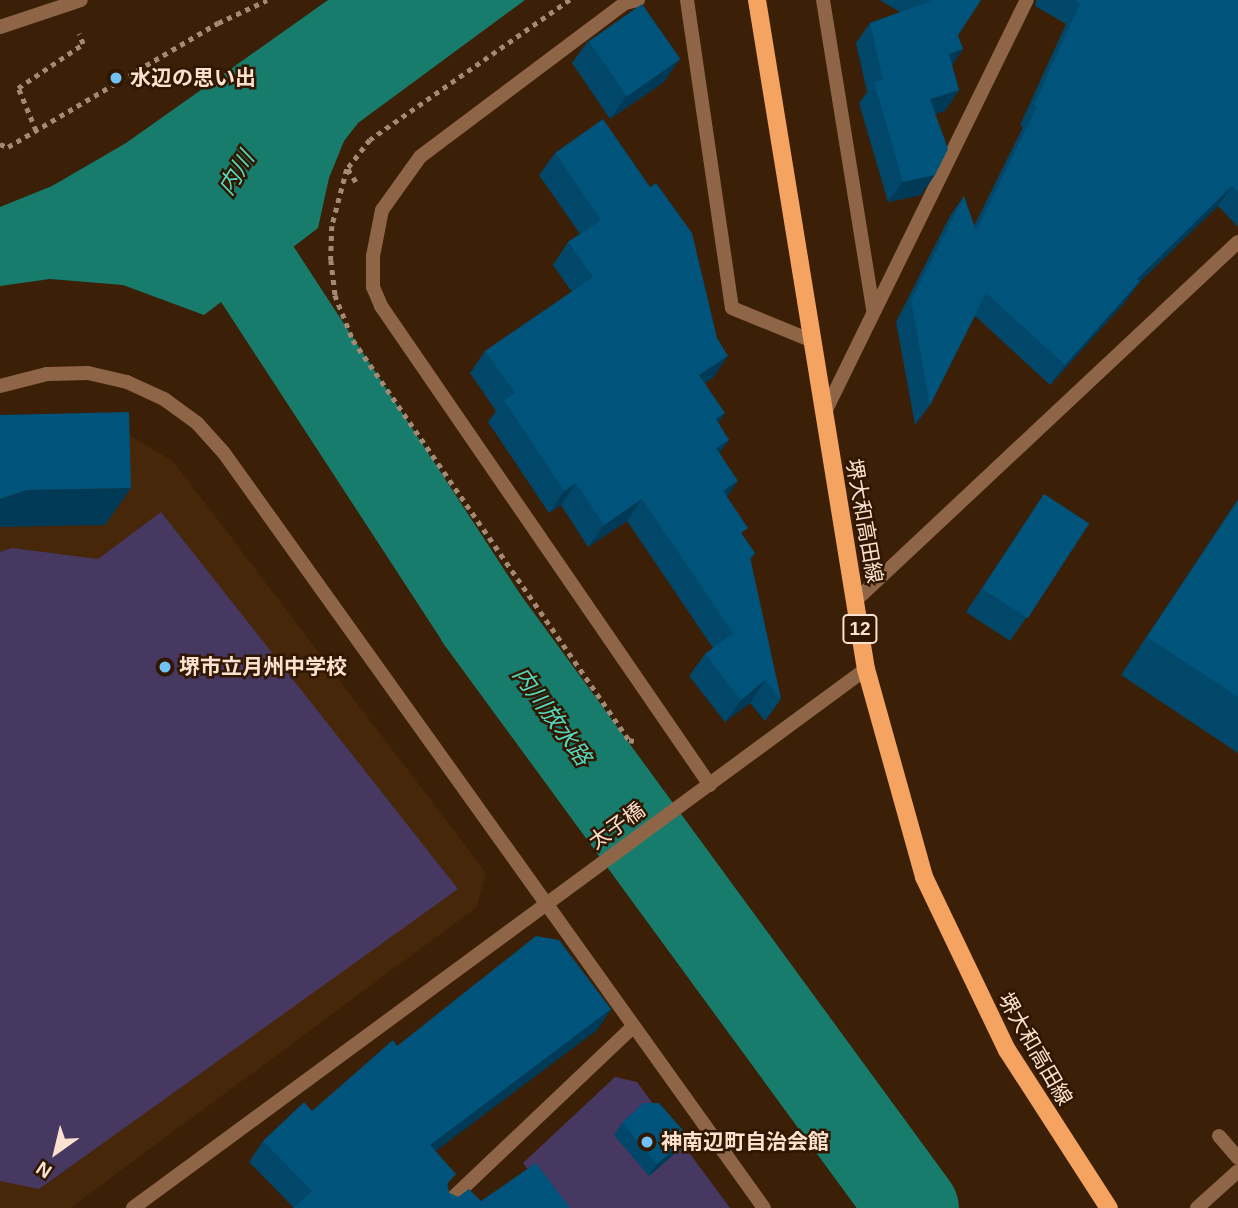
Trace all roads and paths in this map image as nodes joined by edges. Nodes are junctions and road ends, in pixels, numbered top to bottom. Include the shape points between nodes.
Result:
1 (267, 0) edge
2 (638, 0) edge
3 (687, 0) edge
4 (757, 0) edge
5 (823, 0) edge
6 (1027, 0) edge
7 (74, 2) edge
8 (0, 27) edge
9 (36, 131) junction
10 (0, 144) edge
11 (1238, 242) edge
12 (873, 310) junction
13 (810, 340) junction
14 (0, 386) edge
15 (822, 417) junction
16 (855, 601) junction
17 (866, 669) junction
18 (710, 785) junction
19 (544, 904) junction
20 (632, 1028) junction
21 (1219, 1136) dead end
22 (1238, 1158) edge
23 (1238, 1171) edge
24 (133, 1208) edge
25 (442, 1208) edge
26 (764, 1208) edge
27 (1109, 1208) edge
28 (1197, 1208) edge

1 - 9 path via 218,23
2 - 18 street via 625,3 420,157 382,211 373,256 373,286 381,306
3 - 13 street via 733,308
4 - 13 main road, 堺大和高田線 / 12
5 - 12 street
6 - 12 street
7 - 8 street
7 - 9 path via 83,44 18,88
9 - 10 path via 8,147
11 - 16 street
12 - 15 street
13 - 15 main road, 堺大和高田線 / 12
14 - 19 street via 47,374 88,373 127,382 164,399 197,423 224,453
15 - 16 main road, 堺大和高田線 / 12
16 - 17 main road, 堺大和高田線 / 12
17 - 18 street, 太子橋
17 - 27 main road, 堺大和高田線 / 12 via 924,877 952,943 1007,1050
18 - 19 street, 太子橋
19 - 20 street
19 - 24 street, 太子橋
20 - 25 street
20 - 26 street
21 - 22 street
23 - 28 street

